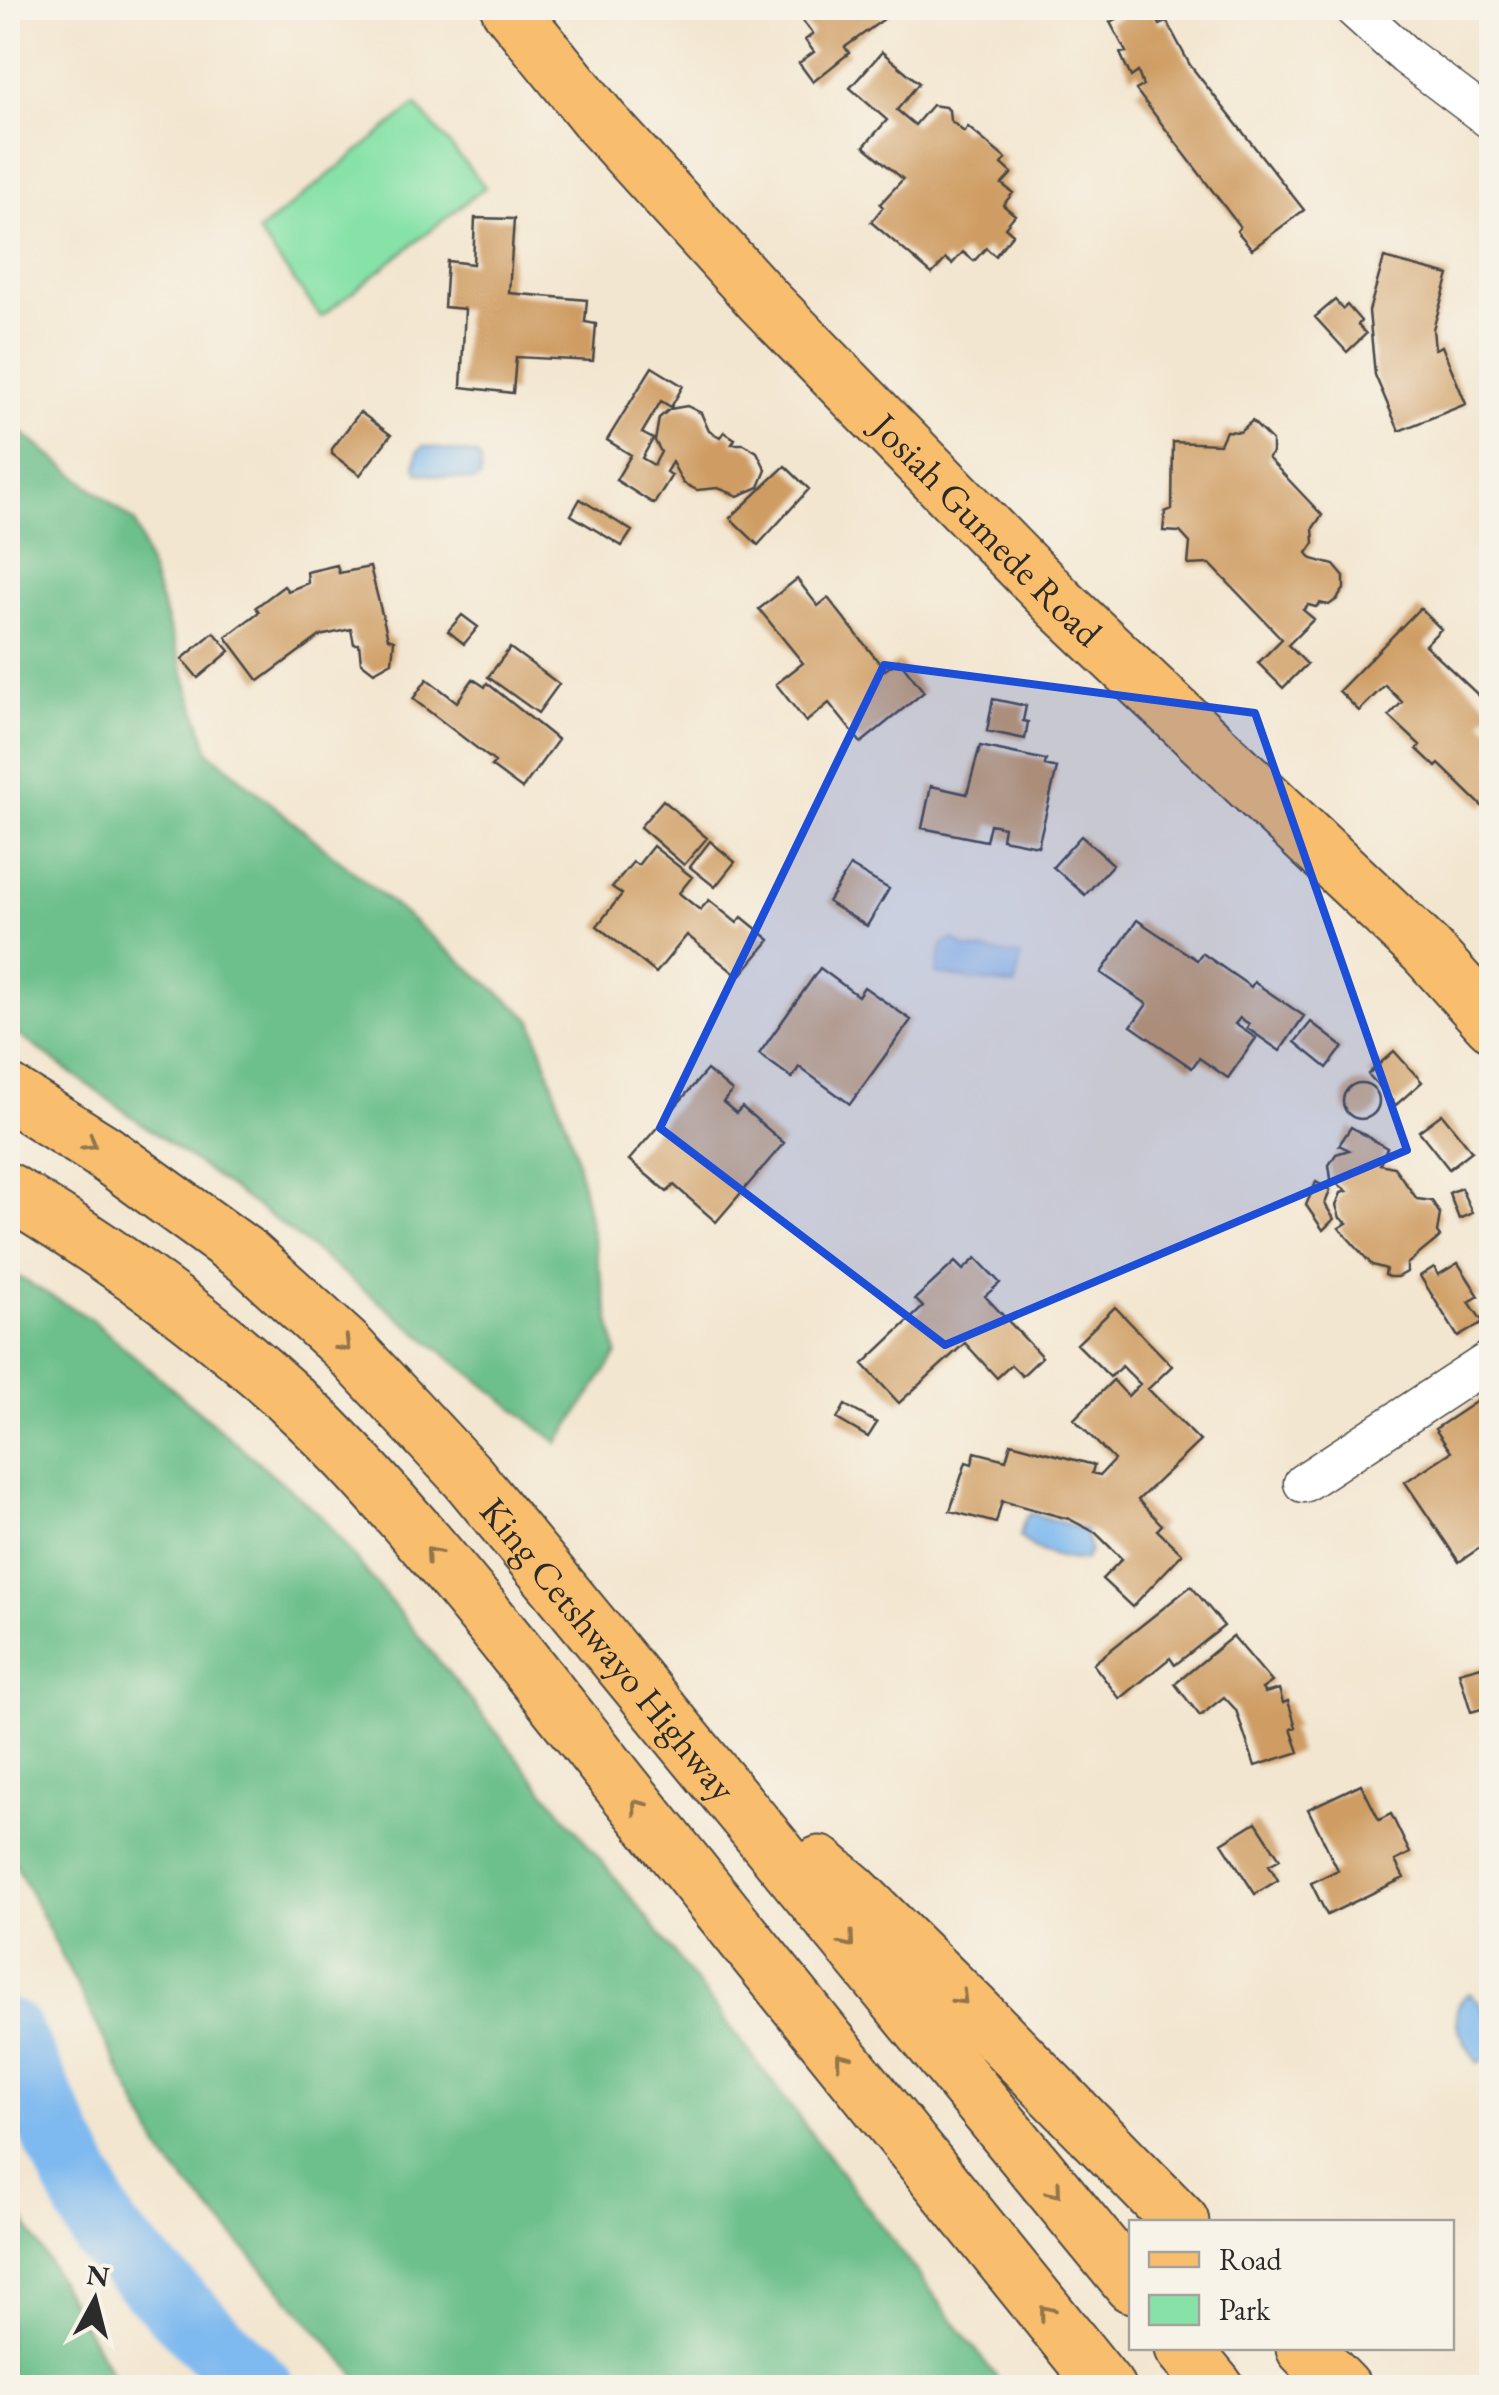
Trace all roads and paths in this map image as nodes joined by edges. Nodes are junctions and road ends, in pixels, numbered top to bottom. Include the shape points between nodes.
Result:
1 (509, 8) edge
2 (1353, 8) edge
3 (1492, 121) edge
4 (1492, 1023) edge
5 (8, 1092) edge
6 (8, 1191) edge
7 (1492, 1358) edge
8 (1304, 1483) dead end
9 (706, 1769) junction
10 (1179, 2220) edge
11 (1129, 2280) edge
12 (1186, 2350) edge
13 (1306, 2350) edge
14 (1107, 2388) edge
15 (1216, 2388) edge
16 (1343, 2388) edge

1 - 4 main road, Josiah Gumede Road via 602,123 763,300 1060,604 1426,950
2 - 3 street
5 -> 9 main road, King Cetshwayo Highway via 247,1256 345,1345 468,1477
14 -> 6 main road, King Cetshwayo Highway via 478,1607 349,1457 176,1304
7 - 8 street
9 -> 10 main road via 852,1890
9 -> 11 main road, King Cetshwayo Highway
12 - 15 main road
13 - 16 main road

